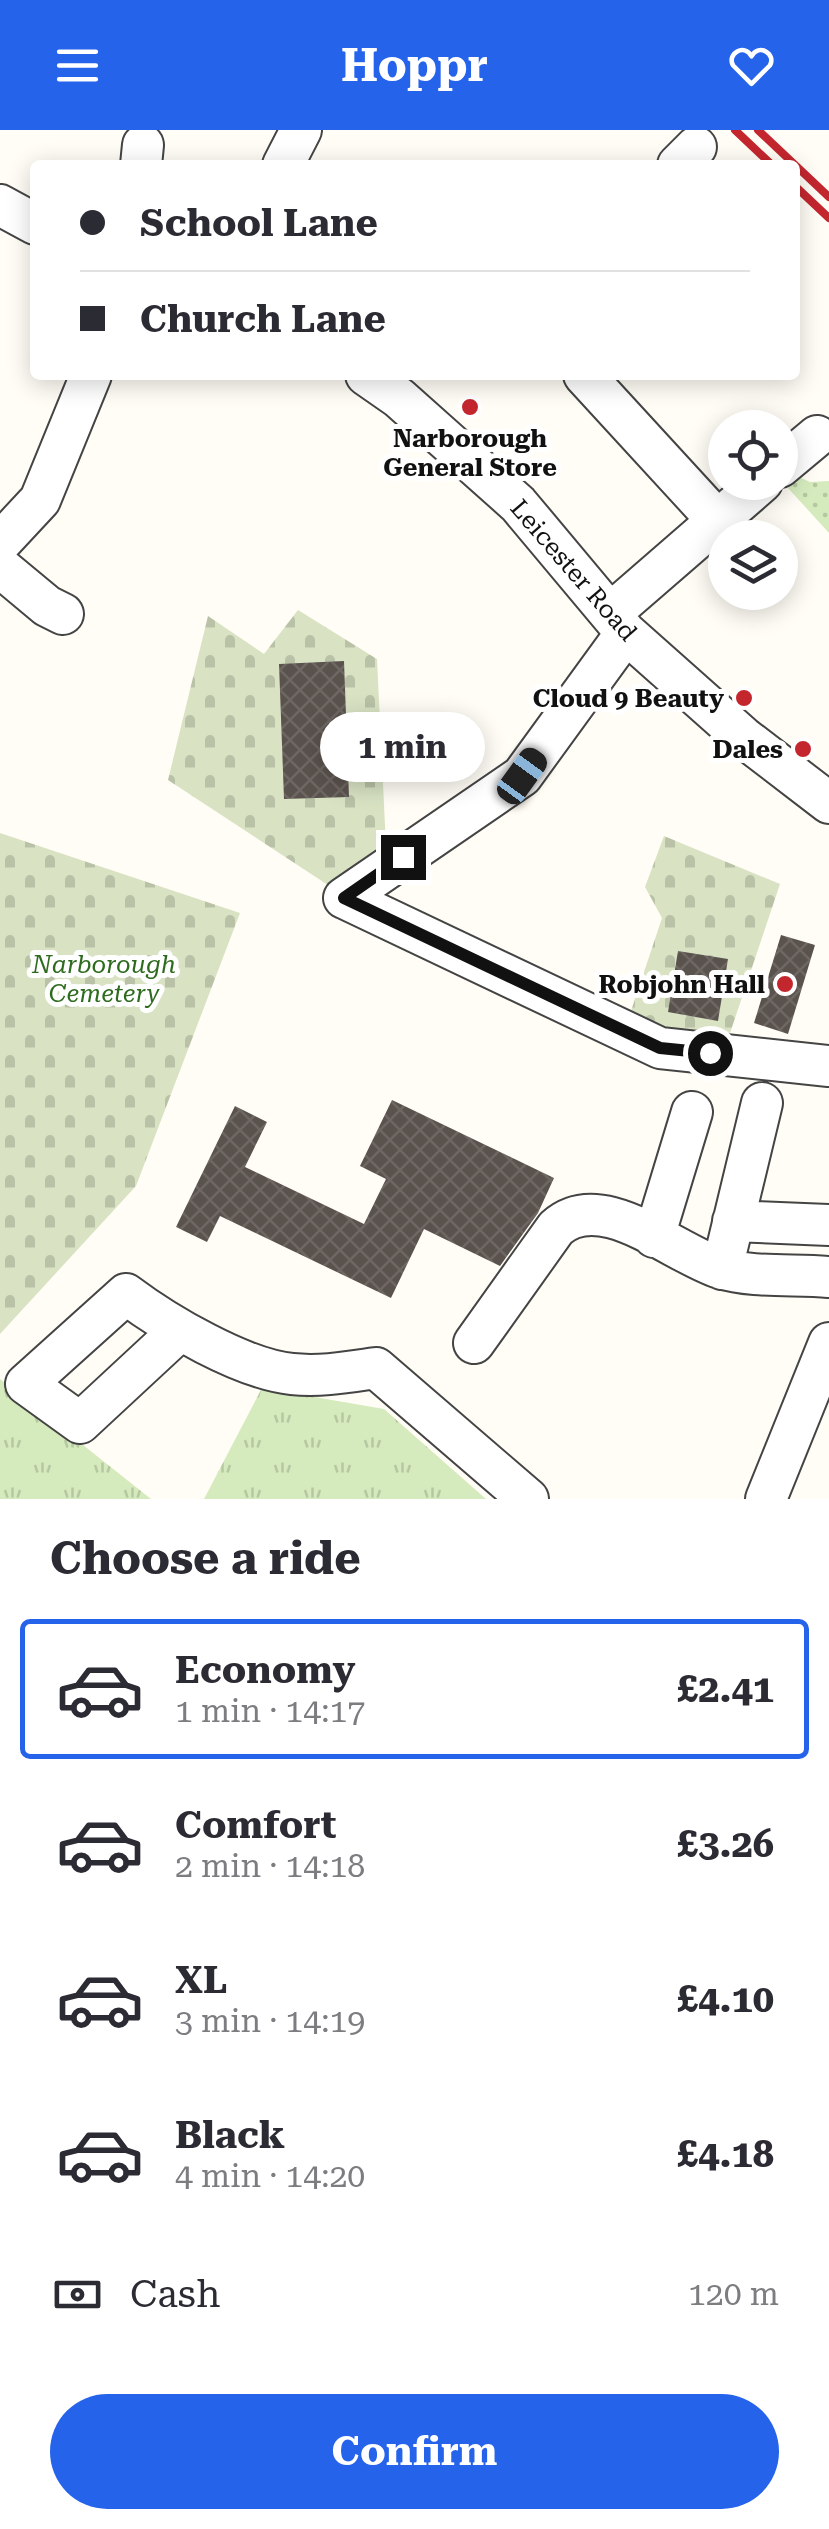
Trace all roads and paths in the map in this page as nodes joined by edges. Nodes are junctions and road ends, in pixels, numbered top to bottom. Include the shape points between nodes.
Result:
1 (301, 130) edge
2 (286, 160) edge
3 (0, 205) edge
4 (30, 221) edge
5 (89, 380) edge
6 (589, 380) edge
7 (398, 382) edge
8 (816, 436) dead end
9 (798, 452) edge
10 (742, 500) edge
11 (14, 503) edge
12 (717, 520) edge
13 (719, 520) edge
14 (708, 531) edge
15 (0, 543) edge
16 (0, 568) edge
17 (63, 614) dead end
18 (618, 623) junction
19 (829, 803) edge
20 (829, 1066) edge
21 (762, 1103) dead end
22 (692, 1112) dead end
23 (733, 1221) junction
24 (829, 1225) edge
25 (654, 1238) junction
26 (722, 1269) junction
27 (829, 1277) edge
28 (178, 1332) dead end
29 (474, 1342) dead end
30 (829, 1343) edge
31 (528, 1499) edge
32 (766, 1499) edge

1 - 2 street
3 - 4 street
5 - 11 street via 40,500
6 - 12 street
7 - 18 street, Leicester Road via 518,504
8 - 9 street
10 - 13 street
11 - 15 street
14 - 18 street
16 - 17 street
18 - 19 street, Leicester Road via 756,748
18 - 20 street via 522,776 344,898 660,1048
21 - 23 street
22 - 25 street
23 - 24 street
23 - 26 street
25 - 26 street
25 - 29 street via 610,1217 568,1216
26 - 27 street
28 - 31 street via 287,1374 376,1368
30 - 32 street

